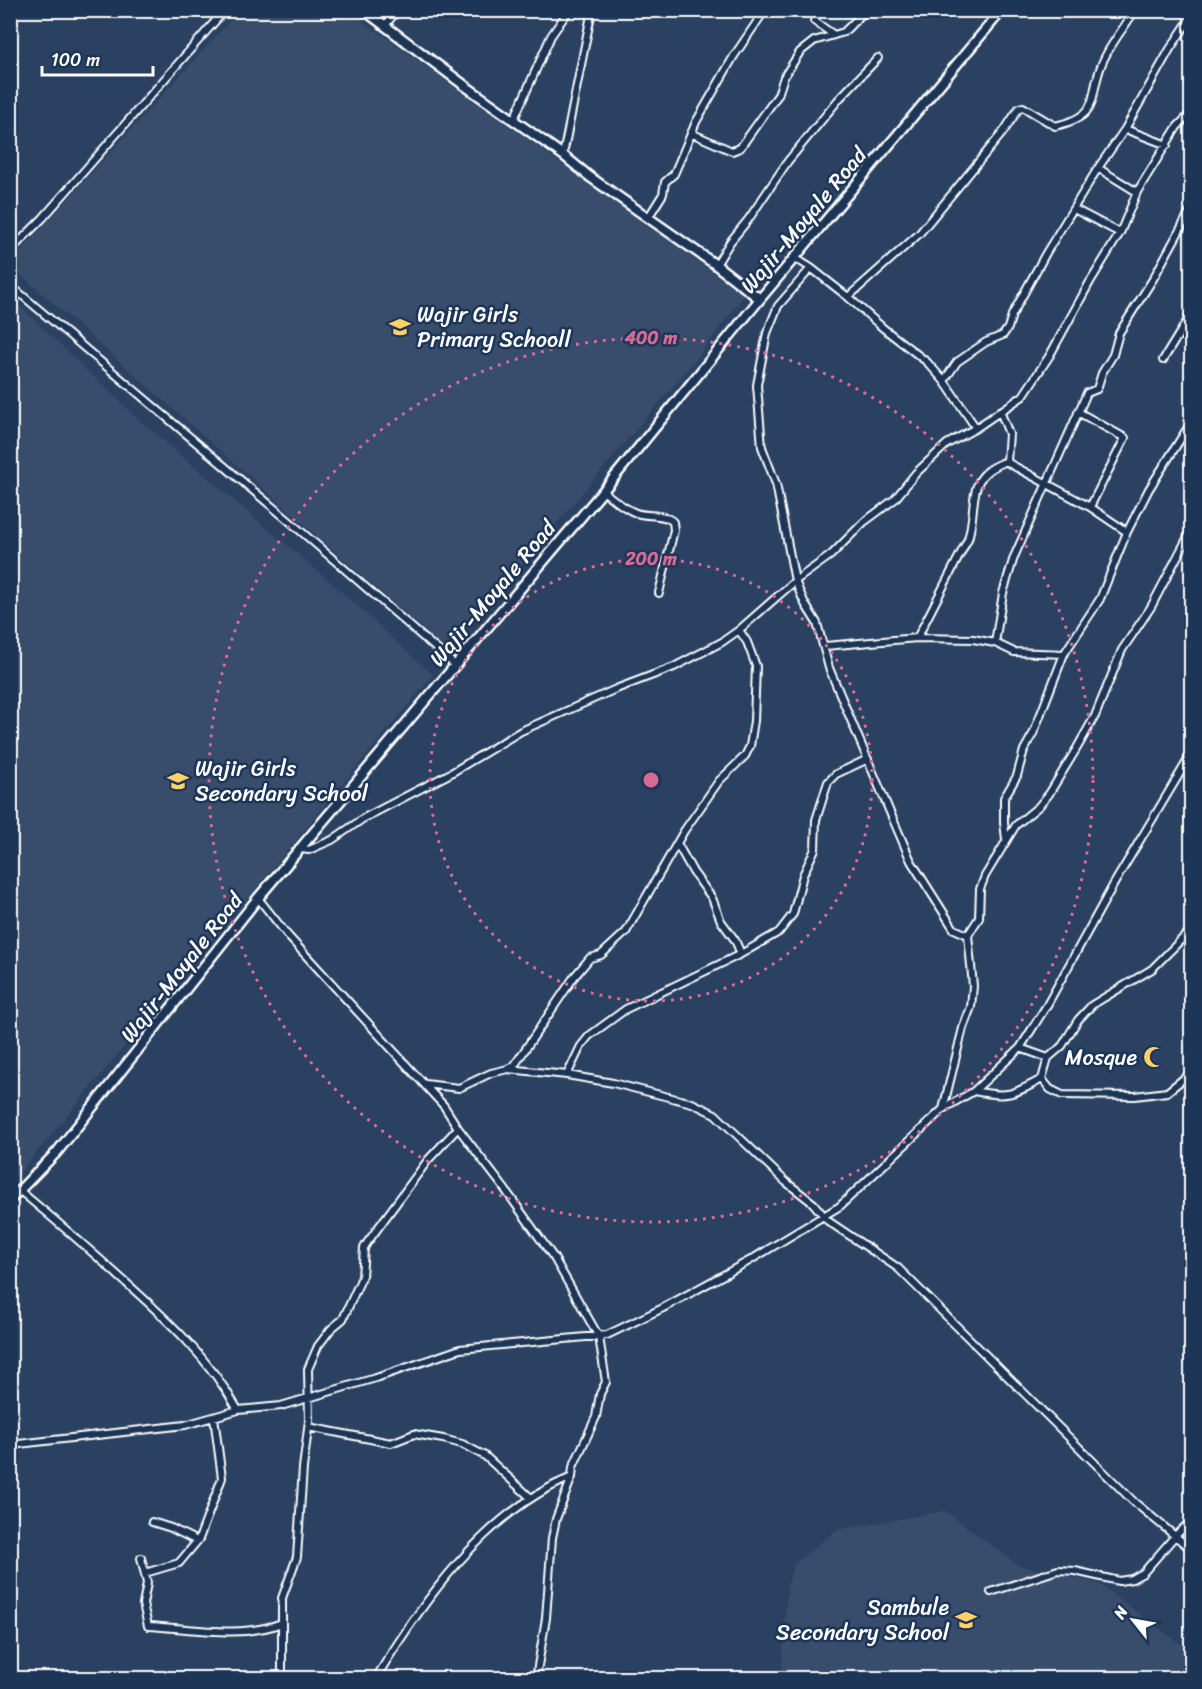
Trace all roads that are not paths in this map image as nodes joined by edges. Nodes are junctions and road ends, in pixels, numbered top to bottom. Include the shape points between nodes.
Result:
1 (225, 10) edge
2 (364, 10) edge
3 (398, 10) edge
4 (569, 10) edge
5 (592, 10) edge
6 (765, 10) edge
7 (818, 10) edge
8 (866, 10) edge
9 (1002, 10) edge
10 (1135, 10) edge
11 (1190, 13) edge
12 (385, 25) junction
13 (834, 35) junction
14 (878, 58) dead end
15 (1191, 112) edge
16 (514, 119) junction
17 (1125, 129) junction
18 (691, 133) junction
19 (1167, 146) junction
20 (563, 154) junction
21 (1098, 168) junction
22 (1137, 192) junction
23 (1191, 208) edge
24 (1074, 209) junction
25 (648, 218) junction
26 (1120, 233) junction
27 (10, 251) edge
28 (795, 258) junction
29 (716, 265) junction
30 (811, 268) junction
31 (10, 285) edge
32 (848, 297) junction
33 (760, 298) junction
34 (1191, 313) edge
35 (1162, 360) dead end
36 (944, 381) junction
37 (1000, 411) junction
38 (1078, 412) junction
39 (1191, 421) edge
40 (976, 428) junction
41 (1007, 461) junction
42 (1046, 483) junction
43 (603, 490) junction
44 (1090, 507) junction
45 (1191, 528) edge
46 (1127, 532) junction
47 (795, 581) junction
48 (659, 593) dead end
49 (739, 630) junction
50 (916, 638) junction
51 (995, 643) junction
52 (825, 646) junction
53 (1064, 654) junction
54 (455, 665) junction
55 (1191, 753) edge
56 (868, 759) junction
57 (1006, 839) junction
58 (678, 845) junction
59 (300, 849) junction
60 (258, 898) junction
61 (1191, 929) edge
62 (968, 935) junction
63 (741, 954) junction
64 (1020, 1048) junction
65 (1048, 1058) junction
66 (508, 1069) junction
67 (1191, 1072) edge
68 (567, 1075) junction
69 (1042, 1079) junction
70 (425, 1084) junction
71 (974, 1091) junction
72 (943, 1109) junction
73 (458, 1128) junction
74 (19, 1190) junction
75 (10, 1200) edge
76 (824, 1214) junction
77 (599, 1337) junction
78 (308, 1398) junction
79 (238, 1410) junction
80 (214, 1417) junction
81 (309, 1427) junction
82 (10, 1445) edge
83 (572, 1477) junction
84 (531, 1498) junction
85 (1191, 1520) edge
86 (152, 1522) dead end
87 (1175, 1536) junction
88 (197, 1541) junction
89 (1191, 1550) edge
90 (141, 1558) dead end
91 (145, 1573) junction
92 (991, 1592) dead end
93 (282, 1623) junction
94 (282, 1678) edge
95 (376, 1678) edge
96 (537, 1678) edge

1 - 27 street
2 - 12 main road
3 - 12 street
4 - 16 street via 551,36
5 - 20 street
6 - 18 street
7 - 13 street via 814,21
8 - 13 street via 844,32
9 - 28 main road, Wajir-Moyale Road
10 - 32 street via 1101,64 1093,103 1086,113 1055,126 1019,108 919,234
11 - 17 street
12 - 16 main road
13 - 18 street via 813,41 800,52 778,95 740,148 732,151
14 - 29 street via 788,161
15 - 19 street
16 - 20 main road
17 - 19 street
17 - 21 street
18 - 25 street via 674,174 665,182 663,194
19 - 22 street
20 - 25 main road
21 - 22 street
21 - 24 street
22 - 26 street
23 - 38 street via 1119,333 1097,389 1088,393
24 - 26 street
24 - 36 street via 1003,335 957,362
25 - 29 main road
26 - 37 street via 1023,396
28 - 30 street
28 - 33 main road, Wajir-Moyale Road
29 - 33 main road
30 - 32 street
30 - 47 street via 778,306 767,333 757,385 762,447 776,484
31 - 54 street
32 - 36 street via 927,362
33 - 43 main road, Wajir-Moyale Road
34 - 35 street
36 - 40 street
37 - 40 street
37 - 41 street via 1009,434
38 - 42 street
38 - 44 street via 1125,438
39 - 46 street
40 - 47 street via 947,444 895,499
41 - 42 street
41 - 50 street via 992,466 981,476 968,539
42 - 44 street
42 - 51 street via 1008,575
43 - 48 street via 636,513 673,522 675,530
43 - 54 main road, Wajir-Moyale Road
44 - 46 street
45 - 57 street via 1151,607 1122,650 1077,748 1049,794
46 - 53 street via 1100,599
47 - 49 street
47 - 52 street
49 - 58 street via 756,666 750,746 720,781
49 - 59 street via 674,667 521,731 364,818 332,840 309,850
50 - 51 street
50 - 52 street
51 - 53 street via 1014,652
52 - 56 street via 829,668
53 - 57 street via 1017,776 1004,798
54 - 59 main road, Wajir-Moyale Road
55 - 64 street
56 - 62 street via 911,861 954,929
56 - 63 street via 836,774 825,789 816,820 815,849 803,875 793,914 779,932
57 - 62 street via 980,889 979,918
58 - 63 street
58 - 66 street via 626,932 602,955 590,958 518,1061
59 - 60 main road, Wajir-Moyale Road
60 - 70 street
60 - 74 main road, Wajir-Moyale Road via 57,1152
61 - 65 street via 1152,969 1092,1005 1062,1046
62 - 72 street via 971,1007
63 - 68 street via 626,1009 589,1036
64 - 65 street
64 - 71 street
65 - 69 street
66 - 68 street
66 - 70 street via 459,1088
67 - 69 street via 1167,1092 1125,1096 1062,1095
68 - 76 street via 692,1103 715,1114
69 - 71 street via 1019,1092 998,1096
70 - 73 street
71 - 72 street
72 - 76 street via 840,1206
73 - 77 street via 554,1258
73 - 78 street via 428,1160 364,1248 362,1277 343,1319 318,1346 308,1369
74 - 75 main road, Wajir-Moyale Road
74 - 79 street via 191,1343
76 - 77 street via 726,1274
76 - 87 street via 831,1224 898,1268 1112,1482
77 - 78 street via 460,1350
77 - 83 street via 606,1382
78 - 79 street via 281,1406
78 - 81 street
79 - 80 street
80 - 82 street via 185,1425
80 - 88 street via 222,1478
81 - 84 street via 391,1443 414,1434 462,1444 486,1456
81 - 93 street via 297,1557 282,1599
83 - 84 street
83 - 96 street via 552,1538
84 - 95 street via 474,1546 429,1599
85 - 87 street
86 - 88 street
87 - 89 street
87 - 92 street via 1143,1573 1132,1579 1119,1581 1058,1570
88 - 91 street via 179,1563
90 - 91 street
91 - 93 street via 143,1604 148,1626 233,1632
93 - 94 street

